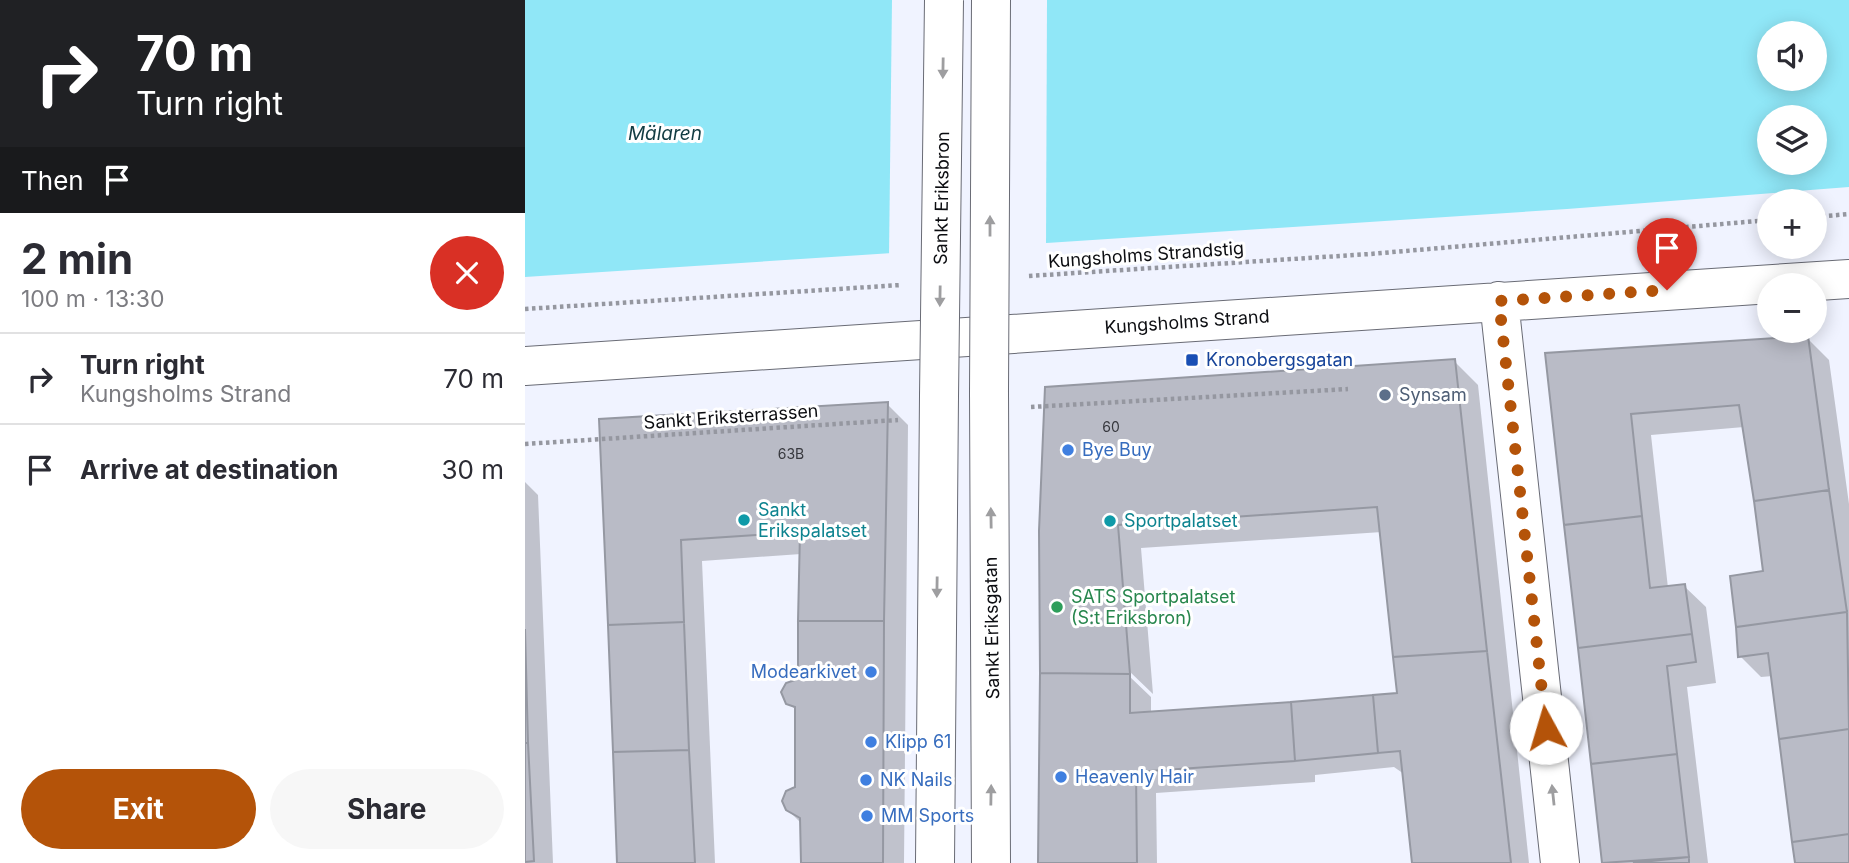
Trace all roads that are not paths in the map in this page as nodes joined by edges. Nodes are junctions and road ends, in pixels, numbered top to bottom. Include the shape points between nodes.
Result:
1 (944, 0) edge
2 (991, 0) edge
3 (1849, 279) edge
4 (1499, 301) junction
5 (525, 366) edge
6 (935, 863) edge
7 (991, 863) edge
8 (1560, 863) edge

1 -> 6 street, Sankt Eriksbron, bridge
7 -> 2 street, Sankt Eriksgatan, bridge
3 - 4 street, Kungsholms Strand
4 - 5 street, Kungsholms Strand
8 -> 4 street

